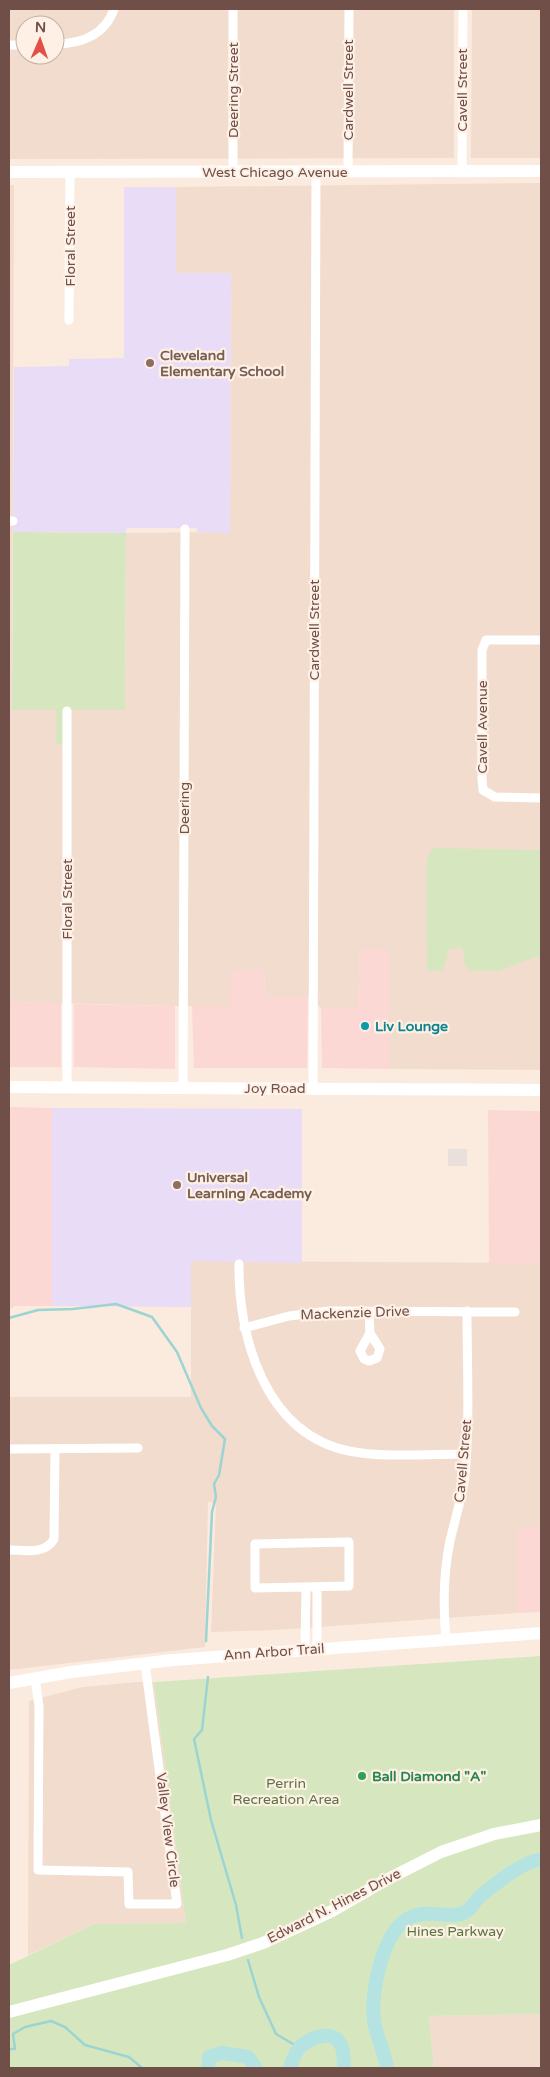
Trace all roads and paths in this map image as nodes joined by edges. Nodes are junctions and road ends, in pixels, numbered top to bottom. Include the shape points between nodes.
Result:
1 (114, 9) edge
2 (233, 9) edge
3 (348, 9) edge
4 (463, 9) edge
5 (65, 43) edge
6 (316, 171) junction
7 (348, 171) junction
8 (462, 171) junction
9 (541, 171) edge
10 (9, 172) edge
11 (70, 172) junction
12 (233, 172) junction
13 (69, 320) dead end
14 (185, 529) dead end
15 (541, 640) edge
16 (66, 711) dead end
17 (541, 798) edge
18 (9, 1087) edge
19 (67, 1087) junction
20 (183, 1088) junction
21 (313, 1089) junction
22 (541, 1090) edge
23 (239, 1264) dead end
24 (467, 1311) junction
25 (369, 1312) junction
26 (515, 1312) dead end
27 (244, 1328) junction
28 (370, 1332) dead end
29 (138, 1448) dead end
30 (9, 1449) edge
31 (54, 1449) junction
32 (466, 1454) junction
33 (9, 1550) edge
34 (306, 1587) junction
35 (317, 1587) junction
36 (541, 1633) edge
37 (446, 1640) junction
38 (311, 1649) junction
39 (145, 1663) junction
40 (35, 1678) junction
41 (9, 1683) edge
42 (541, 1825) edge
43 (9, 2012) edge

1 - 5 street via 107,24 91,37
2 - 12 street, Deering Street
3 - 7 street, Cardwell Street
4 - 8 street, Cavell Street
6 - 7 street, West Chicago Avenue
6 - 12 street, West Chicago Avenue
6 - 21 street, Cardwell Street
7 - 8 street, West Chicago Avenue
8 - 9 street, West Chicago Avenue
10 - 11 street, West Chicago Avenue
11 - 12 street, West Chicago Avenue
11 - 13 street, Floral Street
14 - 20 street, Deering
15 - 17 street, Cavell Avenue via 486,640 482,650 482,786 490,796
16 - 19 street, Floral Street
18 - 19 street, Joy Road
19 - 20 street, Joy Road
20 - 21 street, Joy Road
21 - 22 street, Joy Road
23 - 27 street
24 - 25 street, Mackenzie Drive
24 - 26 street, Mackenzie Drive
24 - 32 street, Cavell Street
25 - 27 street, Mackenzie Drive via 304,1314
25 - 28 street
27 - 32 street via 254,1361 272,1397 291,1420 317,1440 361,1453
29 - 31 street
30 - 31 street
31 - 33 street via 54,1539 39,1550
32 - 37 street, Cavell Street via 462,1493 445,1572
34 - 35 street
34 - 35 street via 255,1588 255,1544 349,1542 349,1586
34 - 38 street
35 - 38 street
36 - 37 street, Ann Arbor Trail
37 - 38 street, Ann Arbor Trail
38 - 39 street, Ann Arbor Trail
39 - 40 street, Ann Arbor Trail
39 - 40 street, Valley View Circle via 177,1904 129,1904 128,1872 38,1870 39,1706
40 - 41 street, Ann Arbor Trail
42 - 43 street, Edward N. Hines Drive via 494,1834 441,1852 263,1944

